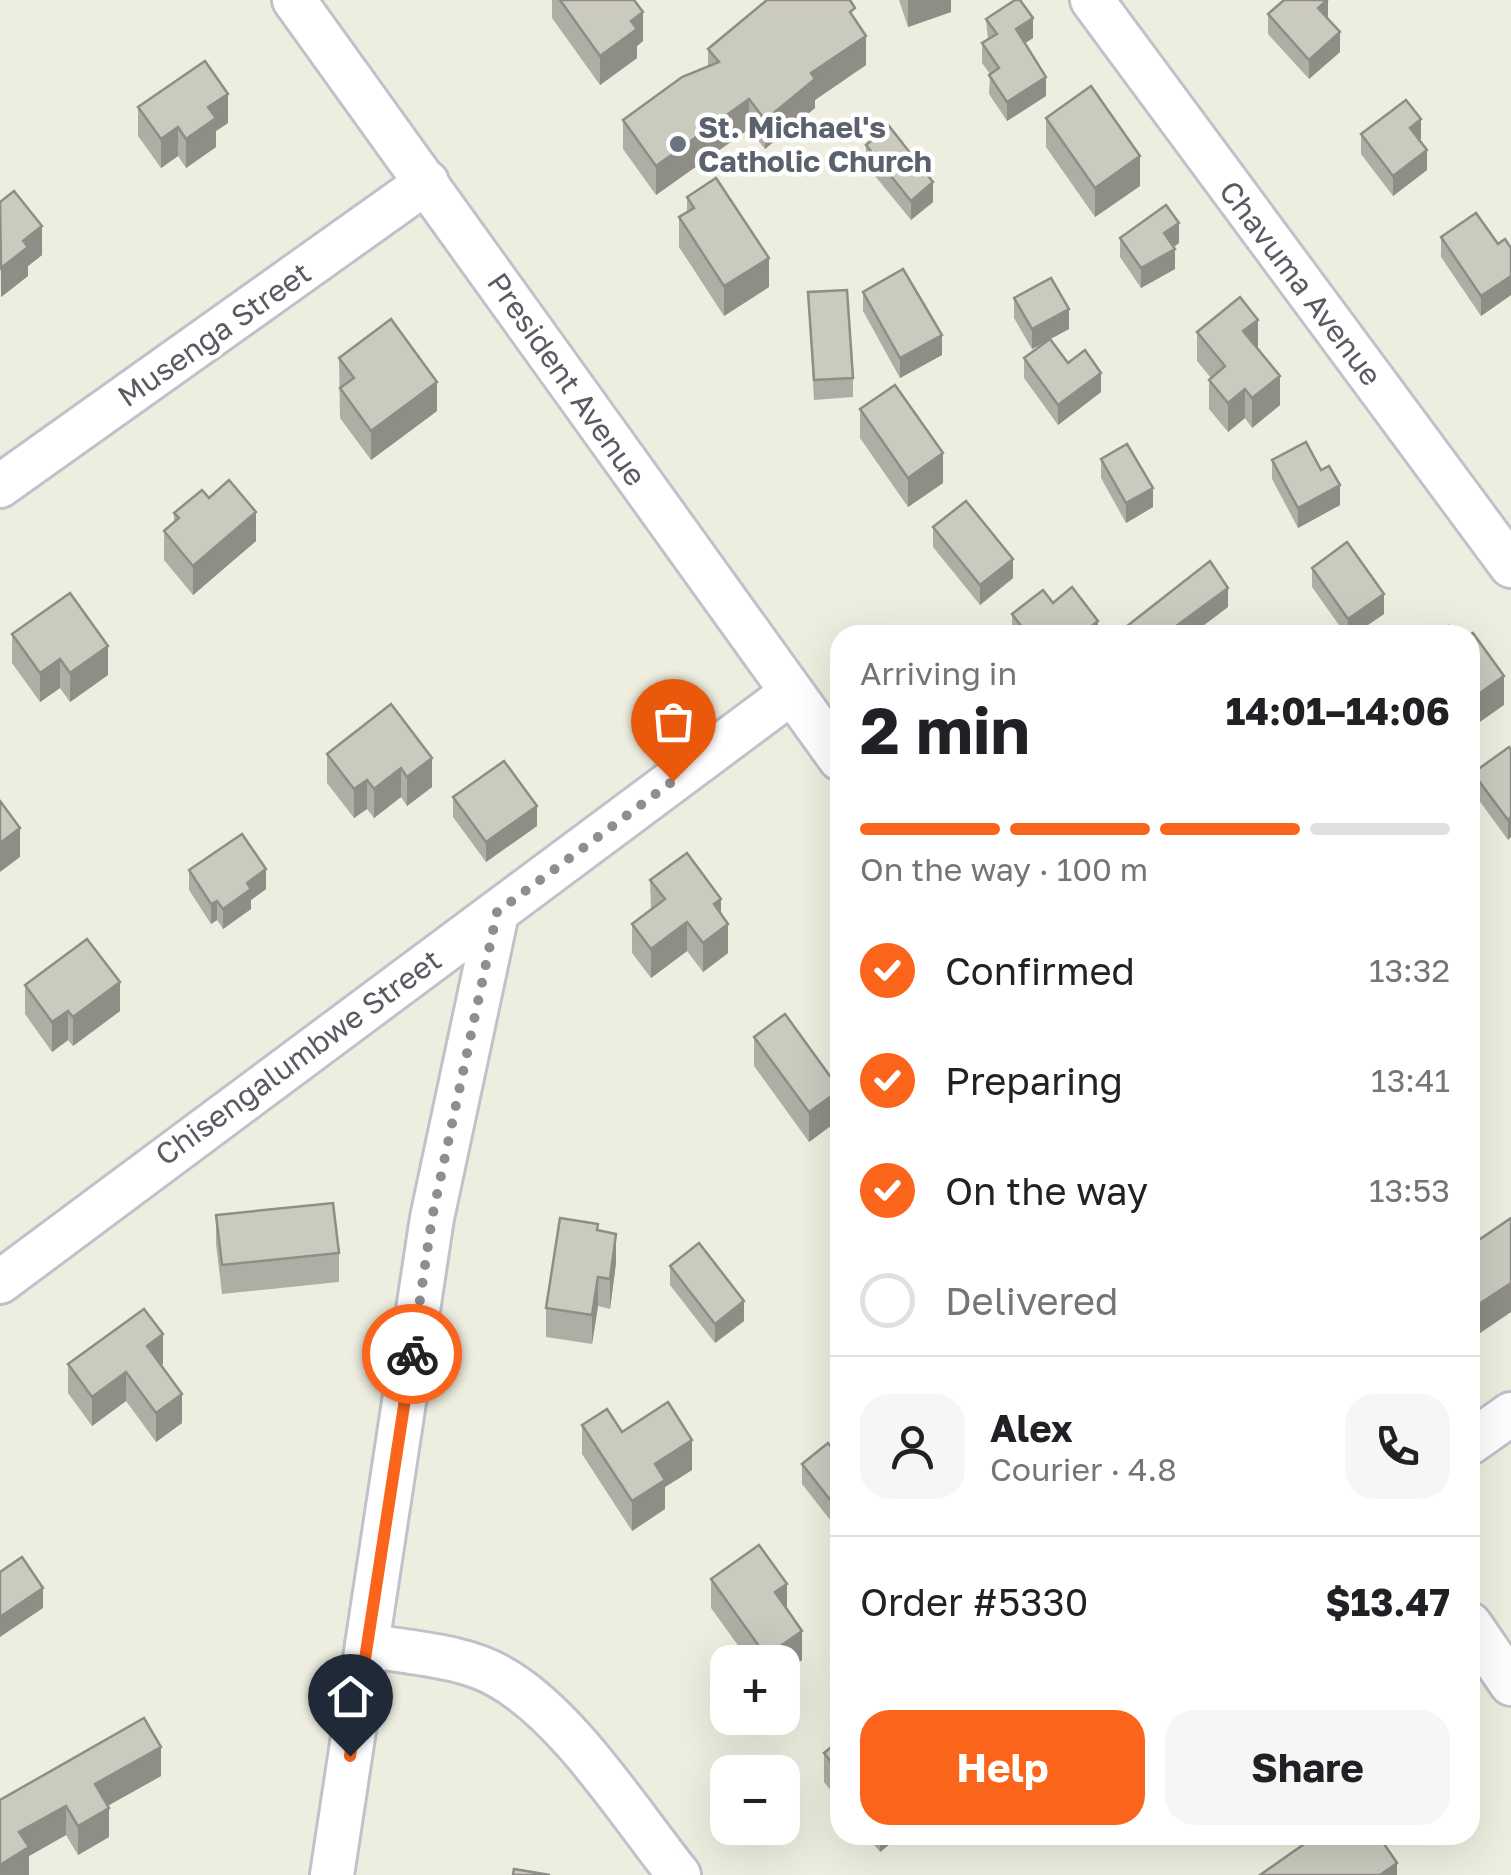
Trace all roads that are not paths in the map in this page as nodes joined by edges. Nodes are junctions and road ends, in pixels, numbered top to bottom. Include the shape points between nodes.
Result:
1 (294, 0) edge
2 (1092, 0) edge
3 (427, 182) junction
4 (0, 486) edge
5 (1511, 566) edge
6 (790, 694) junction
7 (830, 746) edge
8 (497, 912) junction
9 (0, 1280) edge
10 (1511, 1414) edge
11 (1480, 1436) edge
12 (1480, 1639) edge
13 (367, 1645) junction
14 (1511, 1684) edge
15 (328, 1872) edge
16 (679, 1875) edge

1 - 3 street, President Avenue
2 - 5 street, Chavuma Avenue
3 - 4 street, Musenga Street
3 - 6 street, President Avenue
6 - 7 street, President Avenue
6 - 8 street
6 - 9 street, Chisengalumbwe Street
8 - 9 street
8 - 13 street via 432,1218
10 - 11 street
12 - 14 street
13 - 15 street
13 - 16 street via 499,1676 556,1718

